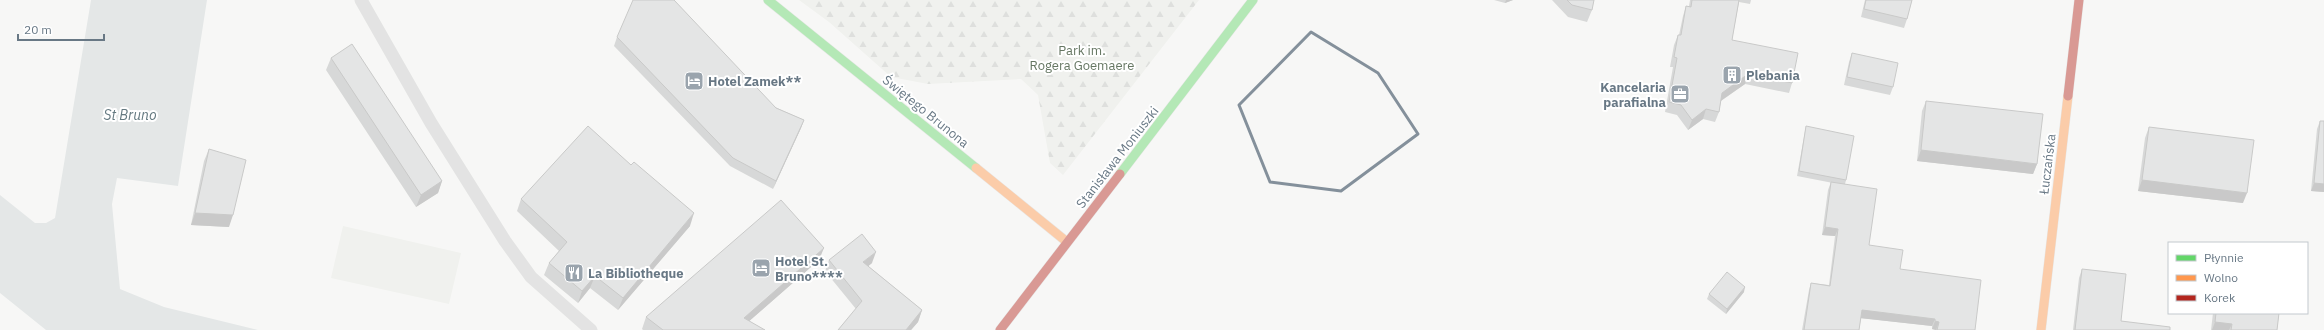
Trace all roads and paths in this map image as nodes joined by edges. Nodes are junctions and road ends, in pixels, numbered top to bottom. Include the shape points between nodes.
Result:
1 (361, 0) edge
2 (768, 0) edge
3 (1253, 0) edge
4 (2079, 0) edge
5 (1067, 242) junction
6 (591, 330) edge
7 (1000, 330) edge
8 (2041, 330) edge

1 - 6 lane via 431,124 505,241 531,277
2 - 5 street, Świętego Brunona
3 - 5 street, Stanisława Moniuszki
4 - 8 street, Łuczańska
5 - 7 street, Stanisława Moniuszki

